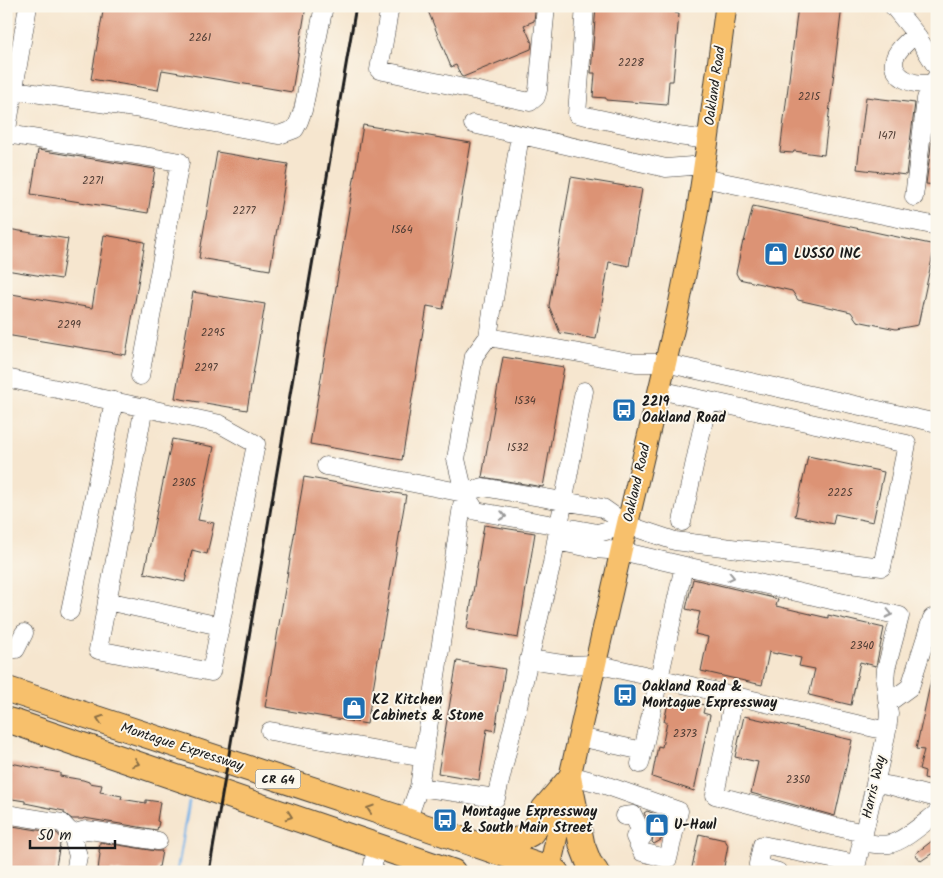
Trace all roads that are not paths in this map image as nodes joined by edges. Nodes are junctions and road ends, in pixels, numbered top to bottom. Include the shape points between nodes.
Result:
1 (28, 6) edge
2 (324, 6) edge
3 (390, 6) edge
4 (546, 6) edge
5 (585, 6) edge
6 (726, 6) edge
7 (901, 9) edge
8 (916, 34) junction
9 (935, 76) edge
10 (12, 84) edge
11 (473, 124) dead end
12 (520, 134) junction
13 (6, 135) edge
14 (708, 140) junction
15 (704, 171) junction
16 (914, 197) dead end
17 (937, 226) edge
18 (488, 337) junction
19 (665, 363) junction
20 (140, 376) dead end
21 (6, 378) edge
22 (659, 390) junction
23 (584, 391) dead end
24 (114, 401) junction
25 (708, 401) junction
26 (144, 407) junction
27 (937, 423) edge
28 (326, 466) dead end
29 (464, 493) junction
30 (564, 501) junction
31 (682, 522) dead end
32 (627, 525) junction
33 (558, 533) junction
34 (621, 551) junction
35 (684, 566) junction
36 (107, 601) junction
37 (70, 612) dead end
38 (937, 619) edge
39 (220, 626) junction
40 (24, 633) dead end
41 (6, 649) edge
42 (529, 659) junction
43 (596, 664) junction
44 (659, 679) junction
45 (6, 689) edge
46 (734, 696) junction
47 (888, 703) junction
48 (6, 720) edge
49 (270, 731) dead end
50 (887, 731) junction
51 (579, 737) junction
52 (424, 758) junction
53 (569, 778) junction
54 (876, 783) junction
55 (419, 787) junction
56 (627, 793) junction
57 (937, 798) edge
58 (6, 814) edge
59 (937, 814) edge
60 (407, 821) junction
61 (72, 834) junction
62 (863, 837) junction
63 (158, 841) dead end
64 (470, 842) junction
65 (376, 846) junction
66 (855, 868) edge
67 (550, 871) edge
68 (75, 872) edge
69 (372, 872) edge
70 (453, 872) edge
71 (596, 872) edge
72 (778, 872) edge

1 - 10 street
2 - 10 street via 303,110 295,129 279,136
3 - 4 street via 379,70 530,102 538,90
5 - 14 street via 577,114
6 - 14 main road, Oakland Road
7 - 8 street
8 - 9 street
8 - 9 street via 895,56 894,68 899,76 914,83
9 - 16 street via 926,99
10 - 13 street
11 - 12 street
12 - 15 street via 666,168
12 - 18 street
13 - 20 street via 180,162
14 - 15 main road, Oakland Road
15 - 17 street
15 - 19 main road, Oakland Road
18 - 19 street via 636,363
18 - 29 street via 474,356 456,459
19 - 22 main road, Oakland Road
19 - 27 street
21 - 24 street
22 - 25 street
22 - 32 main road, Oakland Road
23 - 30 street
24 - 26 street
24 - 37 street
25 - 31 street
25 - 32 street via 907,444 882,567 675,541
26 - 36 street
26 - 39 street via 220,424 256,444
28 - 29 street
29 - 30 street via 483,487
29 -> 33 street via 476,511
29 - 52 street
30 - 32 street via 603,508
30 - 33 street
32 - 33 street via 598,533
32 - 34 main road, Oakland Road
33 - 34 street via 595,549
33 - 42 street
34 - 35 street
34 - 43 main road, Oakland Road
35 - 44 street
35 -> 47 street, Harris Way via 900,616 886,668
36 - 39 street
36 - 39 street via 98,650 211,672
38 - 47 street via 932,618 910,687
40 - 41 street via 16,648
42 - 43 street via 569,665
42 - 55 street via 496,798
43 - 44 street
43 - 51 main road, Oakland Road
44 - 46 street
44 - 51 street via 641,757
60 -> 45 highway, Montague Expressway / CR G4
46 - 50 street
46 - 62 street via 714,795
47 - 50 street, Harris Way
48 -> 65 highway, CR G4
49 - 52 street
50 - 54 street, Harris Way
51 - 53 main road, Oakland Road
52 - 55 street
53 - 56 street
53 - 64 highway via 544,809 531,833 505,844
53 - 67 main road, Oakland Road
53 - 71 highway via 582,845
54 - 57 street
54 - 62 street, Harris Way
55 - 60 street
56 - 56 street via 680,812 668,859 642,852 621,808
58 - 61 street via 62,823
59 - 62 street via 892,844 879,845
60 - 64 highway, Montague Expressway / CR G4
61 - 63 street via 86,830
61 - 68 street via 78,856
62 - 66 street, Harris Way
64 - 67 highway, Montague Expressway / CR G4
65 - 69 street
65 - 70 highway, CR G4
66 - 72 street via 762,845 758,864

